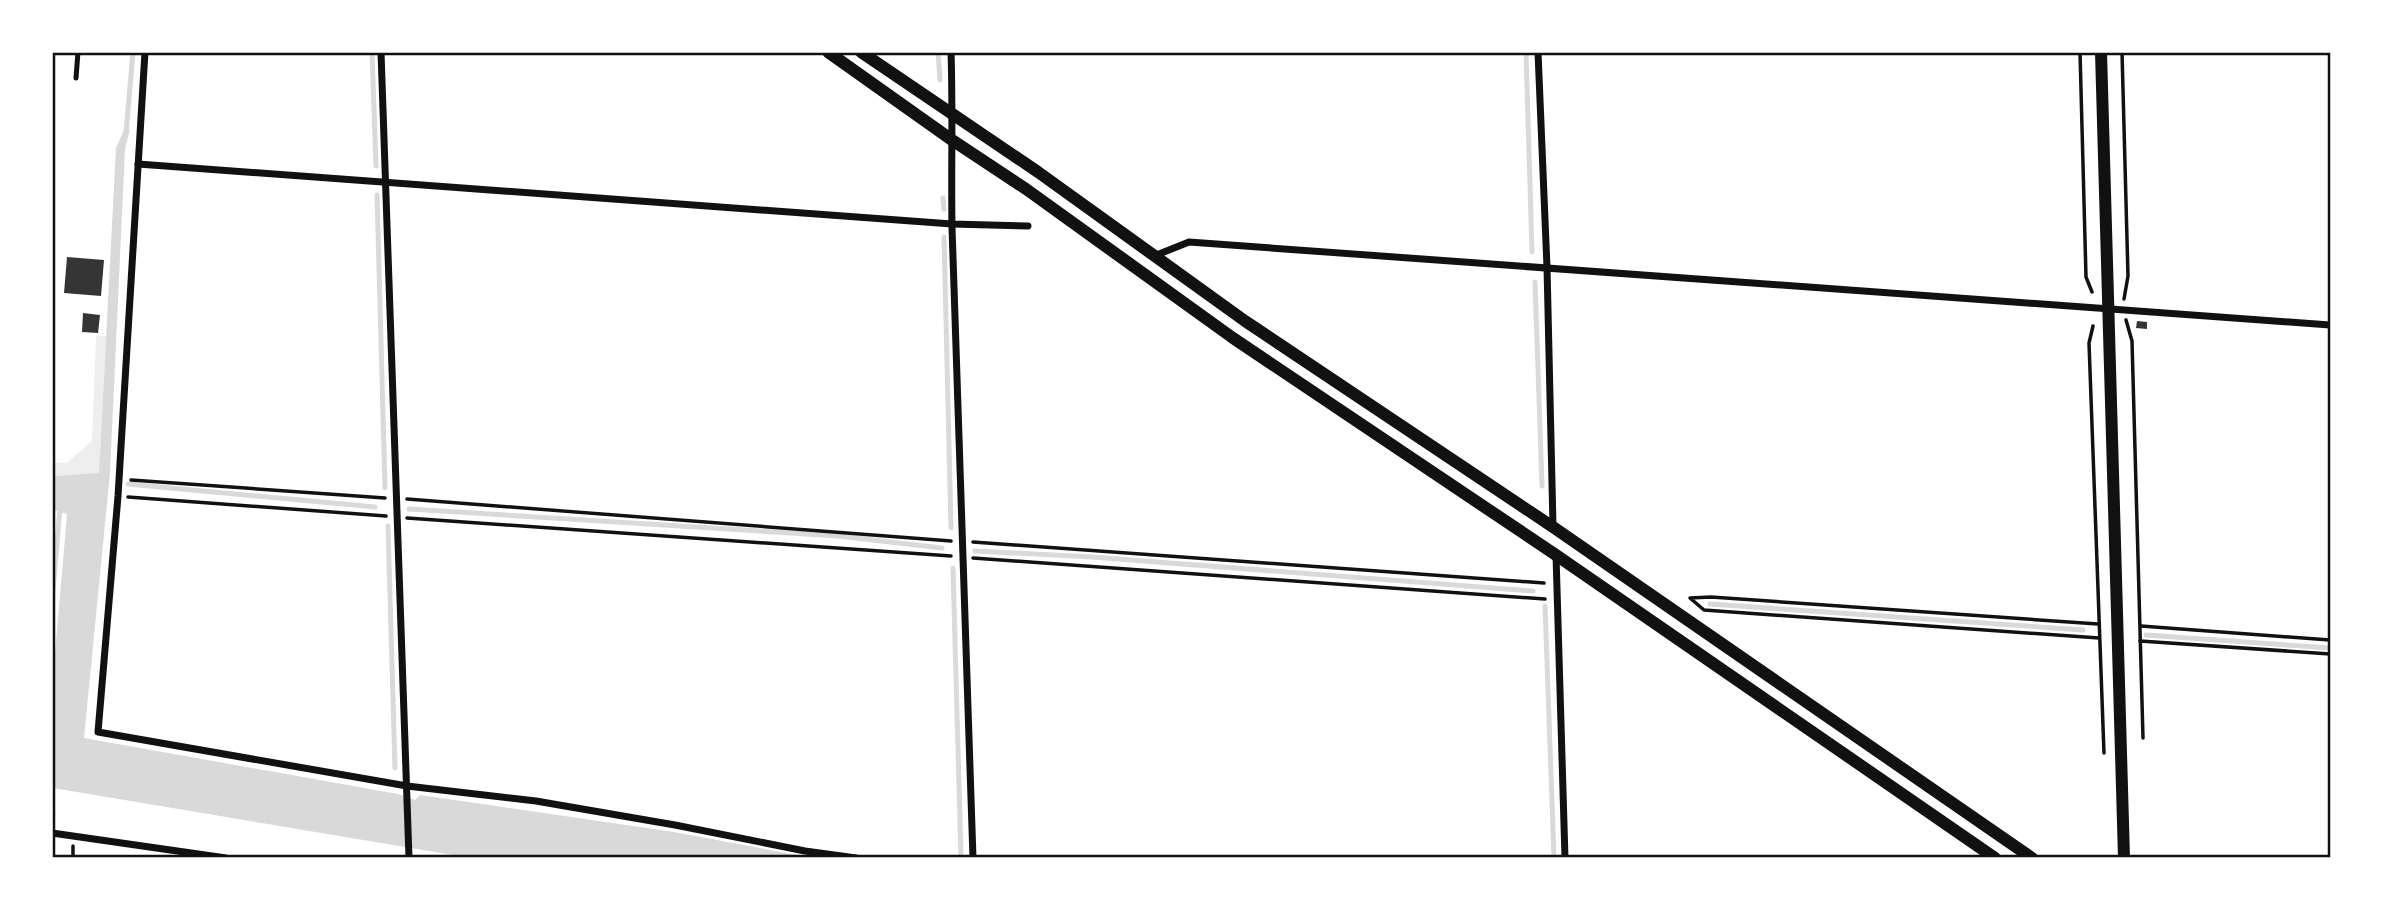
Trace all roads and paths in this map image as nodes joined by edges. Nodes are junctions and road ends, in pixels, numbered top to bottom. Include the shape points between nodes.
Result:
1 (78, 52) edge
2 (145, 52) edge
3 (381, 52) edge
4 (828, 52) edge
5 (861, 52) edge
6 (951, 52) edge
7 (1538, 52) edge
8 (2080, 52) edge
9 (2101, 52) edge
10 (2122, 52) edge
11 (76, 78) dead end
12 (954, 116) junction
13 (952, 140) junction
14 (138, 164) junction
15 (387, 181) junction
16 (952, 224) junction
17 (1028, 226) dead end
18 (1154, 256) junction
19 (1547, 267) junction
20 (2110, 308) junction
21 (2330, 326) edge
22 (119, 479) junction
23 (118, 496) junction
24 (397, 499) junction
25 (397, 517) junction
26 (1553, 527) junction
27 (961, 541) junction
28 (1556, 555) junction
29 (961, 557) junction
30 (1557, 584) junction
31 (1557, 600) junction
32 (2098, 624) junction
33 (2140, 626) junction
34 (2099, 638) junction
35 (2330, 640) edge
36 (2140, 641) junction
37 (2330, 654) edge
38 (2143, 738) dead end
39 (2104, 753) dead end
40 (407, 786) junction
41 (52, 833) edge
42 (409, 854) edge
43 (226, 858) edge
44 (856, 858) edge
45 (973, 858) edge
46 (1566, 858) edge
47 (1995, 858) edge
48 (2032, 858) edge
49 (2124, 858) edge

1 - 11 lane
2 - 14 street
3 - 15 street
4 - 13 street
5 - 12 street
6 - 12 street
7 - 19 street
8 - 20 path via 2086,277
9 - 20 street
10 - 20 path via 2128,276
12 - 13 street
12 - 18 street
13 - 16 street
13 - 28 street via 1233,338
14 - 15 street
14 - 22 street
15 - 16 street
15 - 24 street
16 - 17 street
16 - 27 street
18 - 19 street via 1189,242
18 - 26 street
19 - 20 street
19 - 26 street
20 - 21 street
20 - 32 path via 2089,343
20 - 33 path via 2132,341
20 - 49 street
22 - 23 street
22 - 24 path
23 - 25 path
23 - 40 street via 98,732
24 - 25 street
24 - 27 path
25 - 29 path
25 - 40 street
26 - 48 street
27 - 29 street
27 - 30 path
28 - 30 street
28 - 47 street
29 - 31 path
29 - 45 street
30 - 31 street
31 - 46 street
32 - 34 path
32 - 34 path via 1690,598 1704,610
33 - 35 path
33 - 36 path
34 - 39 path
36 - 37 path
36 - 38 path
40 - 42 street
40 - 44 street via 536,801
41 - 43 street

